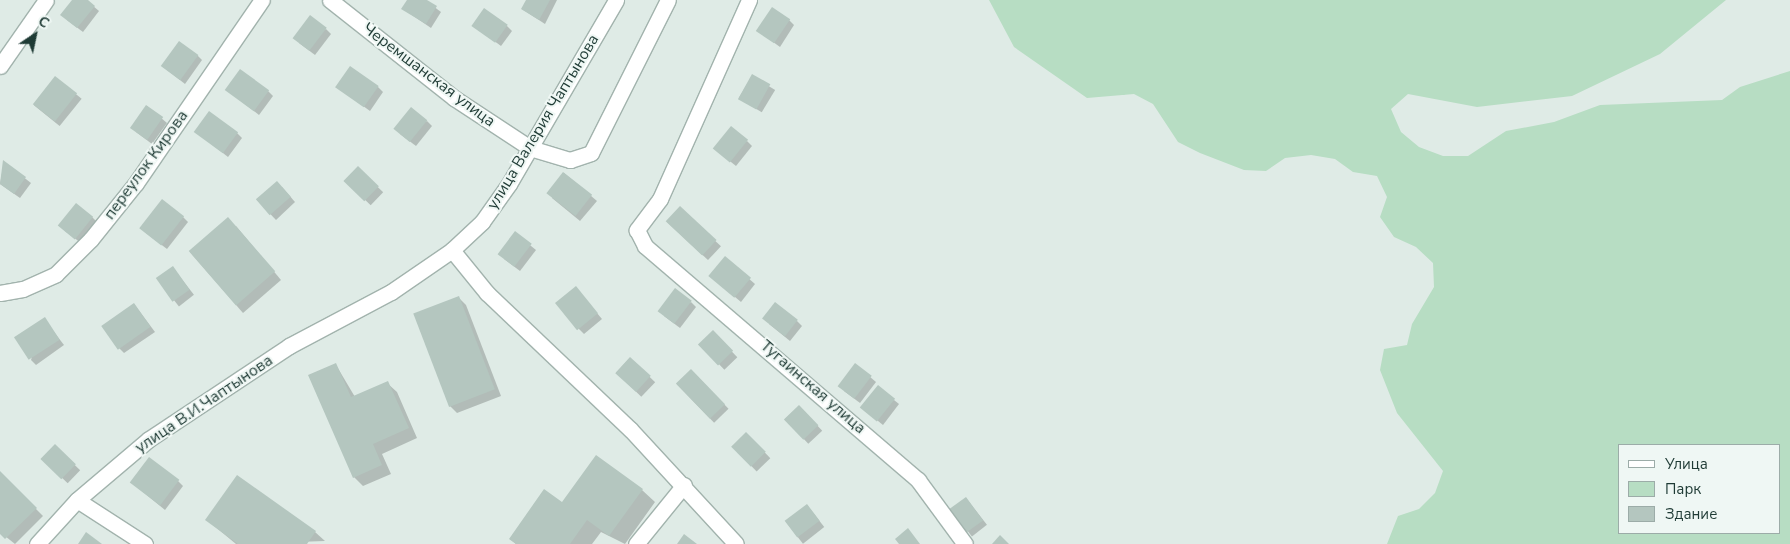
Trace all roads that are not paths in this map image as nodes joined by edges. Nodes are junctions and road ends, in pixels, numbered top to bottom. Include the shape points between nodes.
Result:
1 (46, 0) edge
2 (262, 0) edge
3 (330, 0) edge
4 (616, 0) edge
5 (668, 0) edge
6 (749, 0) edge
7 (0, 66) edge
8 (530, 148) junction
9 (452, 250) junction
10 (390, 292) joint
11 (0, 293) edge
12 (684, 484) junction
13 (77, 500) junction
14 (37, 544) edge
15 (145, 544) edge
16 (636, 544) edge
17 (736, 544) edge
18 (966, 544) edge

1 - 7 street
2 - 11 street, переулок Кирова via 136,183 91,239 56,274 23,289
3 - 8 street, Черемшанская улица via 454,98
4 - 8 street, улица Валерия Чаптынова
5 - 8 street, Черемшанская улица via 591,152 570,160
6 - 18 street, Тугаинская улица via 660,199 637,230 645,246 918,480
8 - 9 street, улица Валерия Чаптынова via 482,222
9 - 10 street, улица Валерия Чаптынова
9 - 12 street via 533,340
10 - 13 street, улица В.И.Чаптынова via 289,346 205,400 149,439
12 - 16 street
12 - 17 street
13 - 14 street, улица В.И.Чаптынова
13 - 15 street

